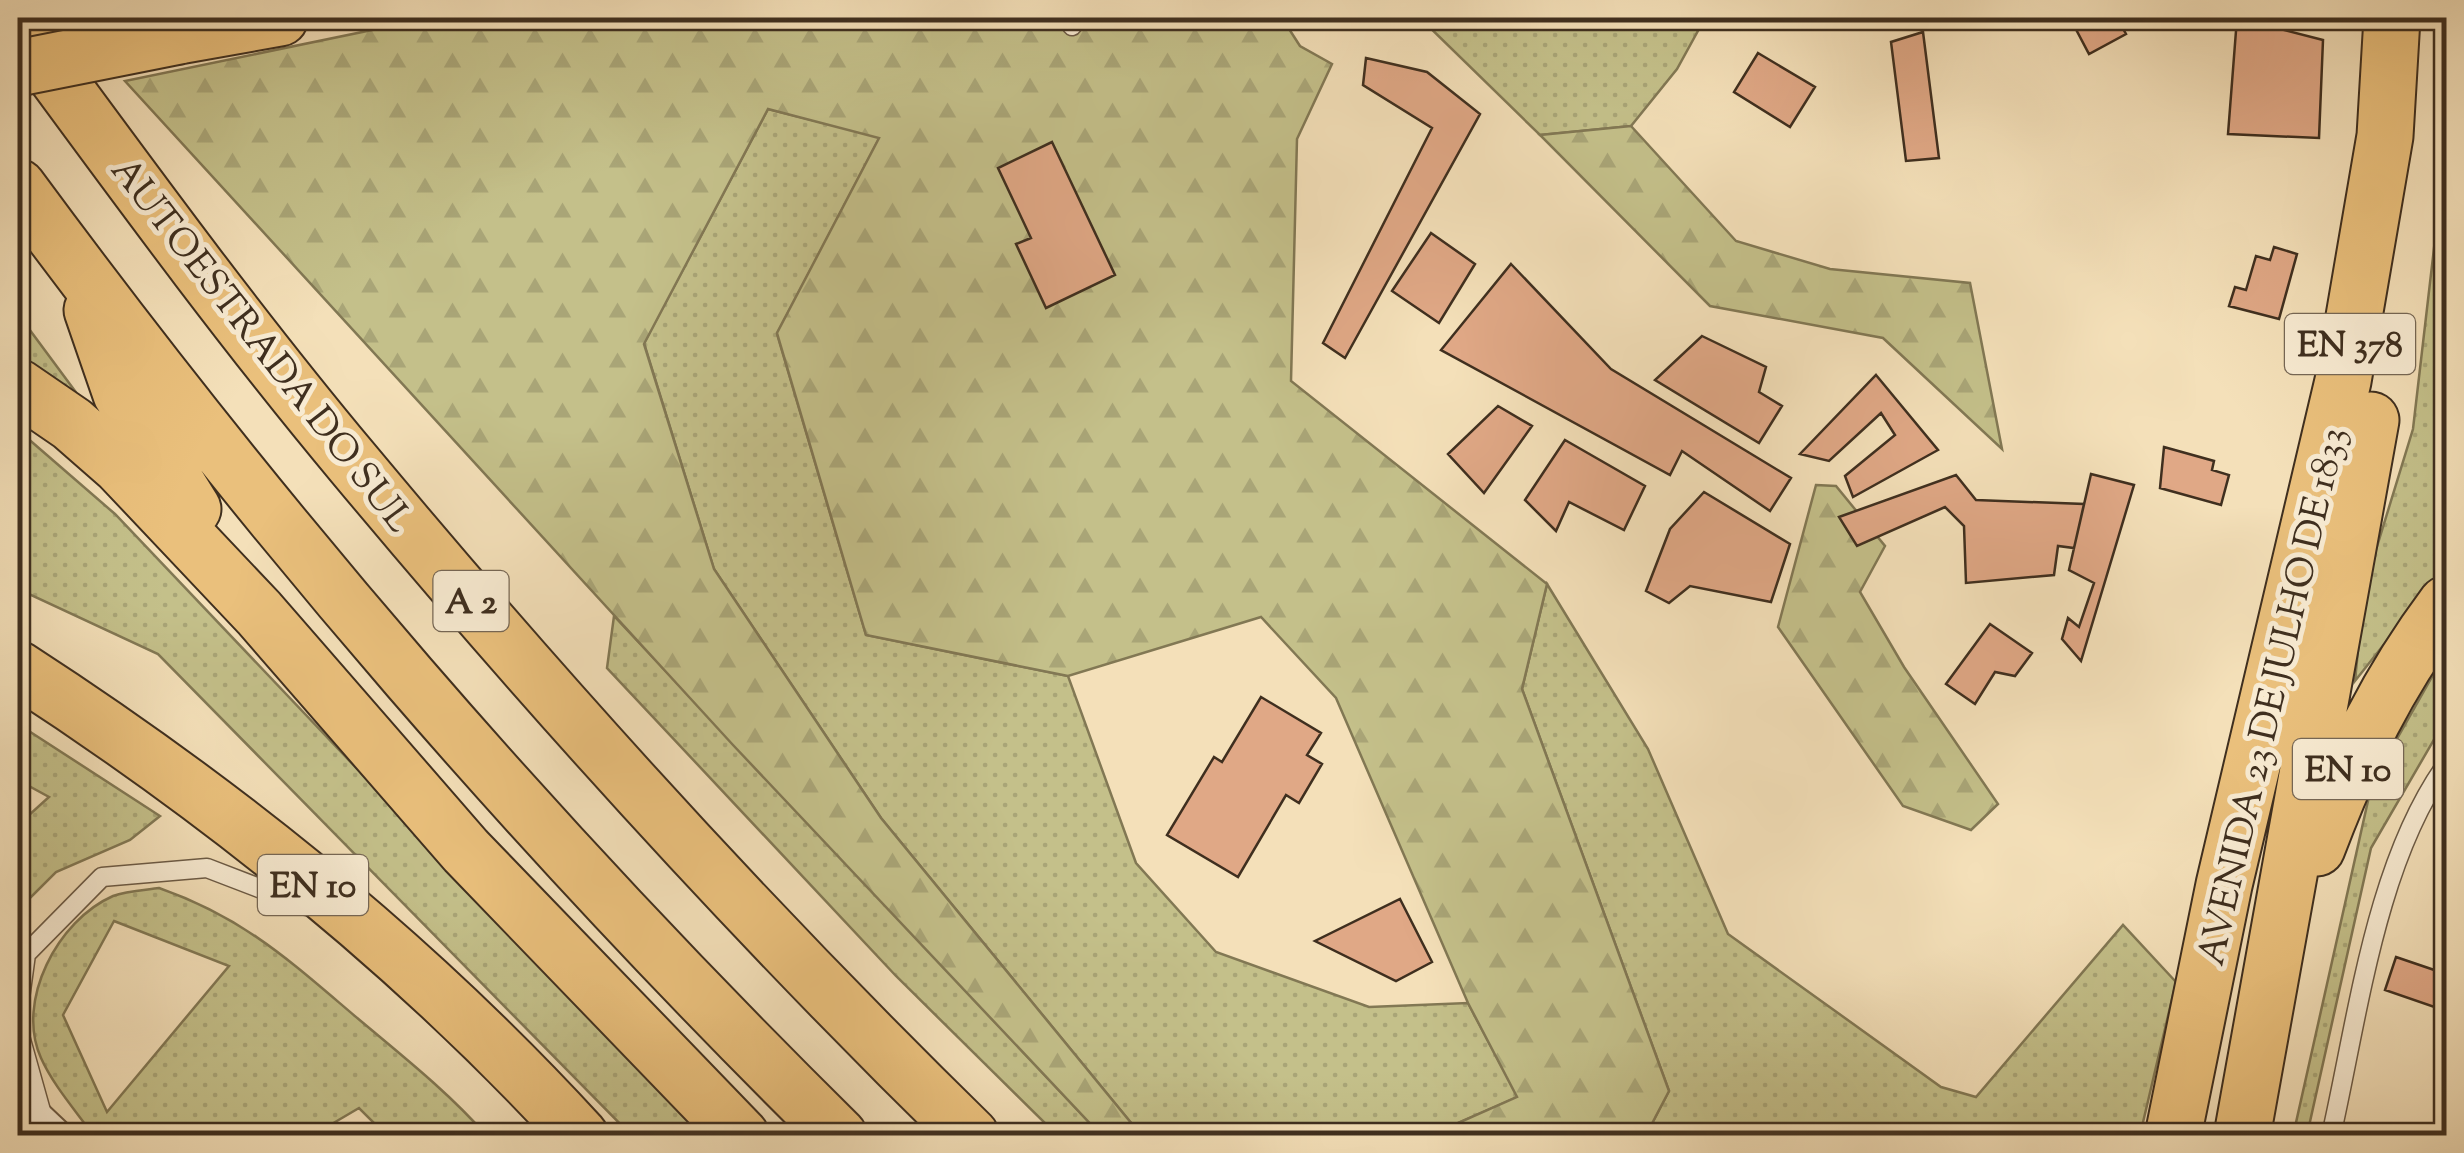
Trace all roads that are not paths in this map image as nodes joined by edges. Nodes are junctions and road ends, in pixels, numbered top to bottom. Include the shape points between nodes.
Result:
1 (280, 18) edge
2 (2392, 18) edge
3 (2408, 18) edge
4 (18, 26) edge
5 (18, 68) edge
6 (18, 187) edge
7 (78, 268) junction
8 (18, 388) edge
9 (2446, 604) edge
10 (259, 613) junction
11 (18, 669) edge
12 (2446, 765) edge
13 (365, 928) junction
14 (2278, 949) junction
15 (18, 1013) edge
16 (18, 1029) edge
17 (18, 1102) edge
18 (50, 1132) edge
19 (580, 1136) edge
20 (741, 1136) edge
21 (839, 1136) edge
22 (971, 1136) edge
23 (2173, 1136) edge
24 (2242, 1136) edge
25 (2331, 1136) edge

1 - 5 main road, bridge
2 - 23 main road, AVENIDA 23 DE JULHO DE 1833 / EN 378 via 2386,136 2343,380 2224,885
3 - 14 main road, AVENIDA 23 DE JULHO DE 1833 / EN 378 via 2411,101 2398,255
4 - 22 main road, AUTOESTRADA DO SUL / A 2 via 260,348 448,574 739,900
6 - 7 main road, A 2
7 - 10 main road via 121,394
7 - 21 main road, A 2 via 273,518 452,732
8 - 10 main road via 120,466
9 - 14 main road, EN 10 via 2382,696
10 - 20 main road via 466,852
11 - 13 main road, EN 10 via 176,776
12 - 25 lane via 2421,800 2385,900
13 - 15 lane via 207,868 102,877 26,954
13 - 19 main road, EN 10
14 - 24 main road, AVENIDA 23 DE JULHO DE 1833 / EN 378
16 - 18 lane
17 - 18 street

